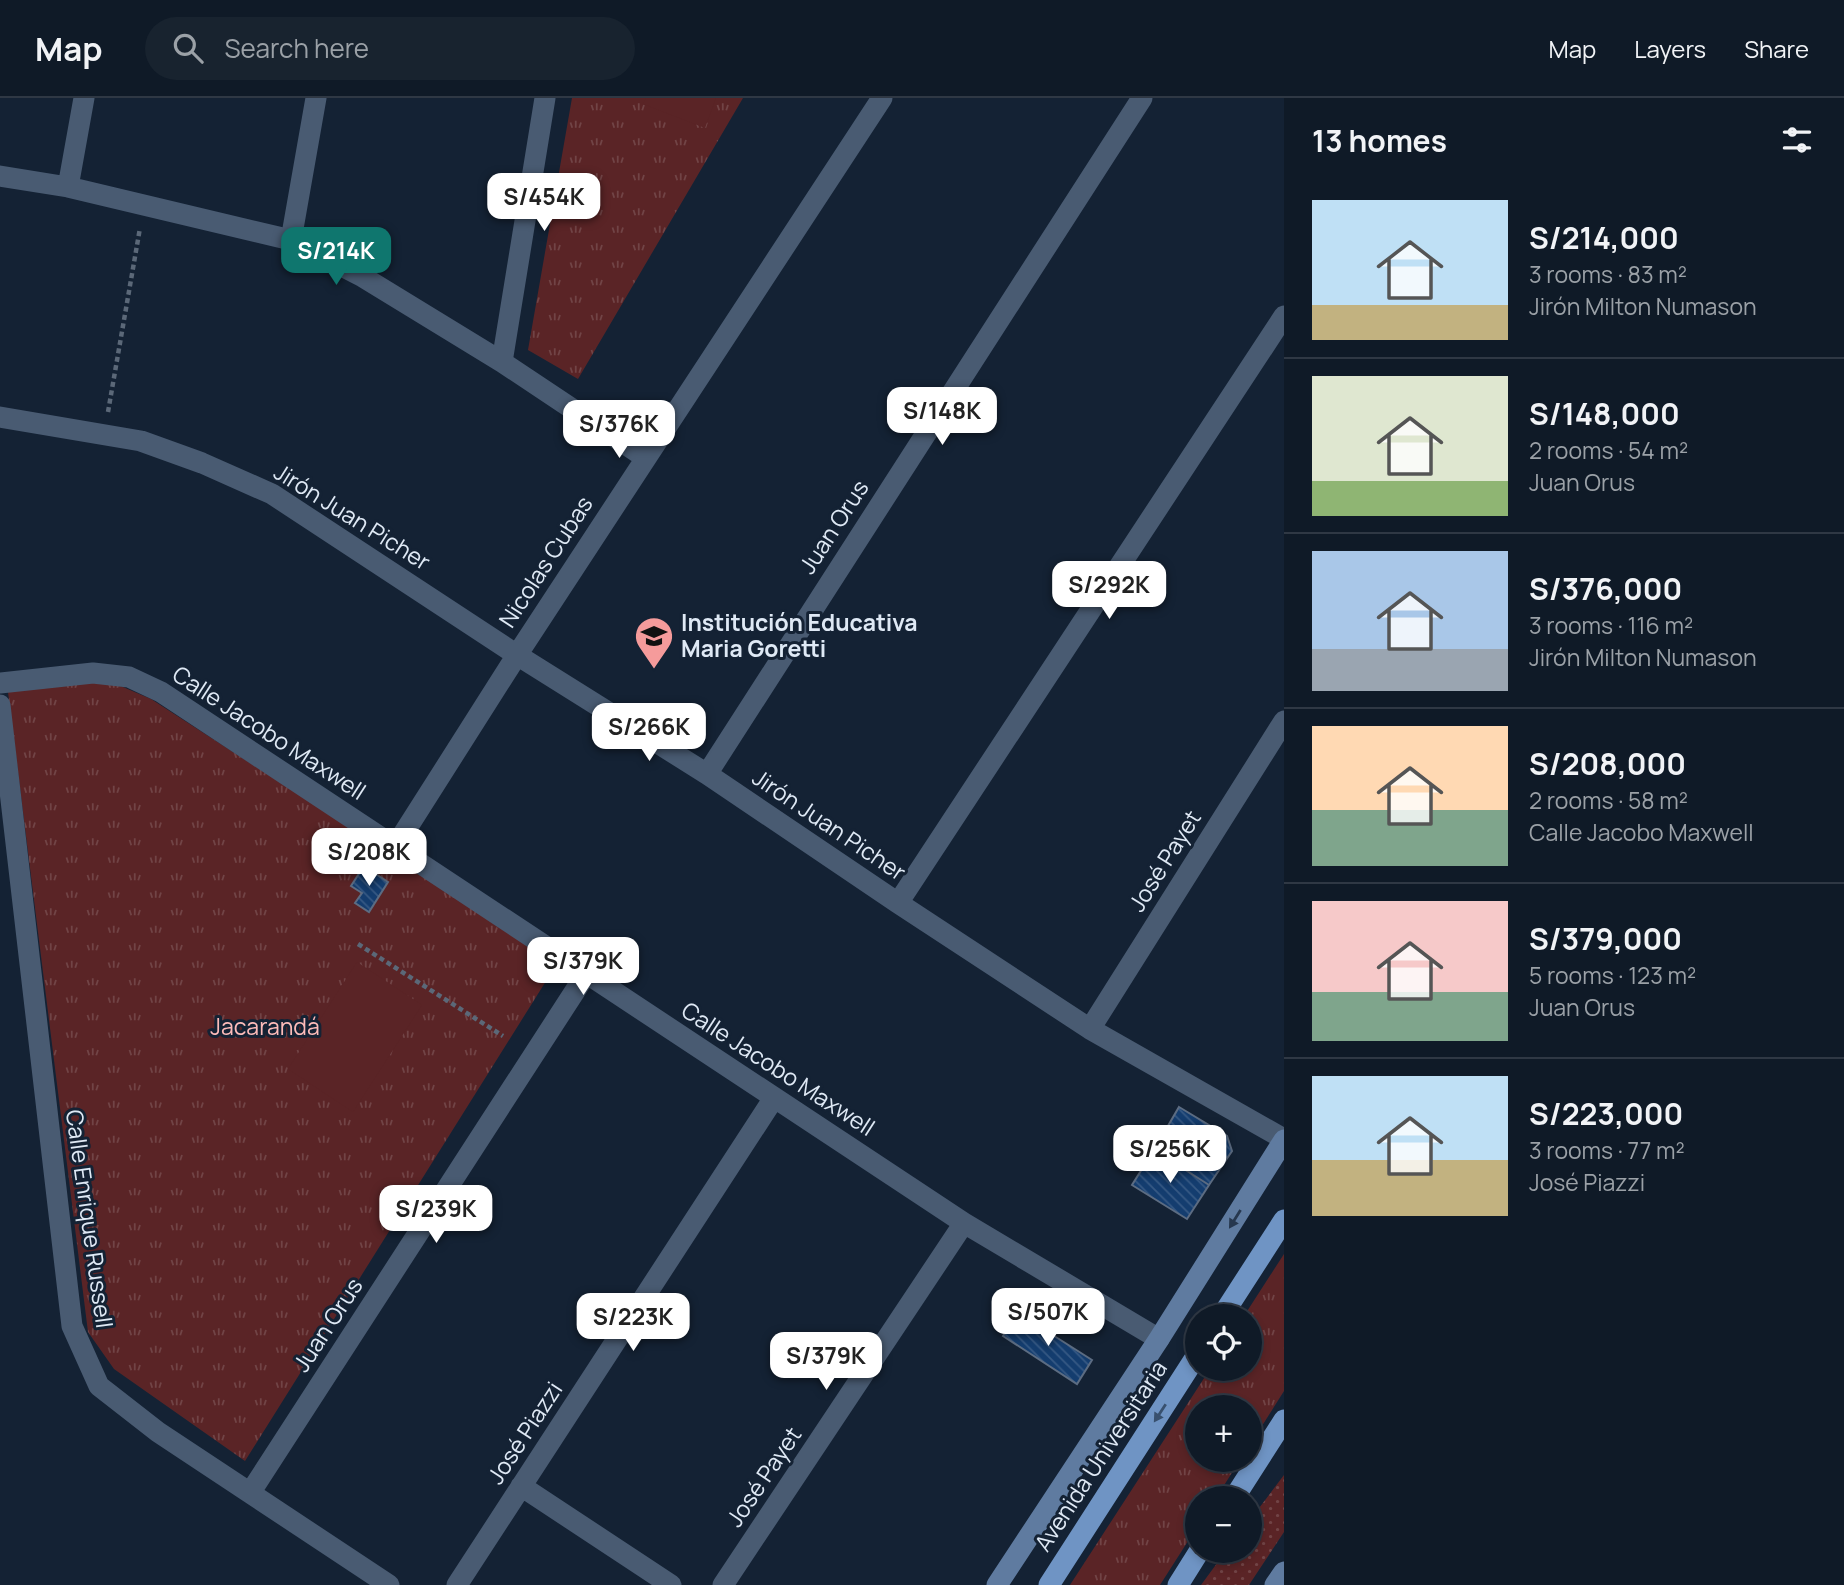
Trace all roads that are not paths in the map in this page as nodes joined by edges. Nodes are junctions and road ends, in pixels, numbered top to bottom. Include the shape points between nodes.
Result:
1 (84, 98) edge
2 (316, 98) edge
3 (545, 98) edge
4 (882, 98) edge
5 (1142, 98) edge
6 (0, 176) edge
7 (68, 187) junction
8 (291, 240) junction
9 (1284, 316) edge
10 (502, 362) junction
11 (0, 416) edge
12 (646, 458) junction
13 (517, 655) junction
14 (0, 682) edge
15 (0, 705) edge
16 (1284, 721) edge
17 (706, 774) junction
18 (395, 847) junction
19 (898, 903) junction
20 (586, 974) junction
21 (1090, 1029) junction
22 (774, 1098) junction
23 (1284, 1140) edge
24 (1284, 1220) edge
25 (964, 1223) junction
26 (1230, 1304) edge
27 (1159, 1339) junction
28 (1185, 1374) edge
29 (1284, 1420) edge
30 (521, 1486) junction
31 (1242, 1486) edge
32 (250, 1493) junction
33 (1192, 1563) edge
34 (1284, 1572) edge
35 (389, 1585) edge
36 (457, 1585) edge
37 (671, 1585) edge
38 (723, 1585) edge
39 (997, 1585) edge
40 (1049, 1585) edge
41 (1178, 1585) edge
42 (1275, 1585) edge

1 - 7 street
2 - 8 street
3 - 10 street
4 - 12 street, Nicolas Cubas
5 - 17 street, Juan Orus
6 - 7 street
7 - 8 street
8 - 10 street via 363,277
9 - 19 street
10 - 12 street
11 - 13 street, Jirón Juan Picher via 141,441 272,494
12 - 13 street, Nicolas Cubas
13 - 17 street, Jirón Juan Picher
13 - 18 street, Nicolas Cubas
14 - 18 street, Calle Jacobo Maxwell via 93,673 129,677 161,692
15 - 32 street, Calle Enrique Russell via 72,1326 99,1386
16 - 21 street, José Payet
17 - 19 street, Jirón Juan Picher
18 - 20 street, Calle Jacobo Maxwell
19 - 21 street, Jirón Juan Picher
20 - 22 street, Calle Jacobo Maxwell
20 - 32 street, Juan Orus
21 - 23 street, Jirón Juan Picher
22 - 25 street, Calle Jacobo Maxwell
22 - 30 street, José Piazzi
23 -> 27 main road, Avenida Universitaria
24 - 26 main road
25 - 27 street, Calle Jacobo Maxwell
25 - 38 street, José Payet
27 - 39 main road, Avenida Universitaria
28 -> 40 main road, Avenida Universitaria
29 - 31 main road
30 - 36 street, José Piazzi
30 - 37 street
32 - 35 street, Calle Enrique Russell
33 - 41 main road
34 - 42 main road

